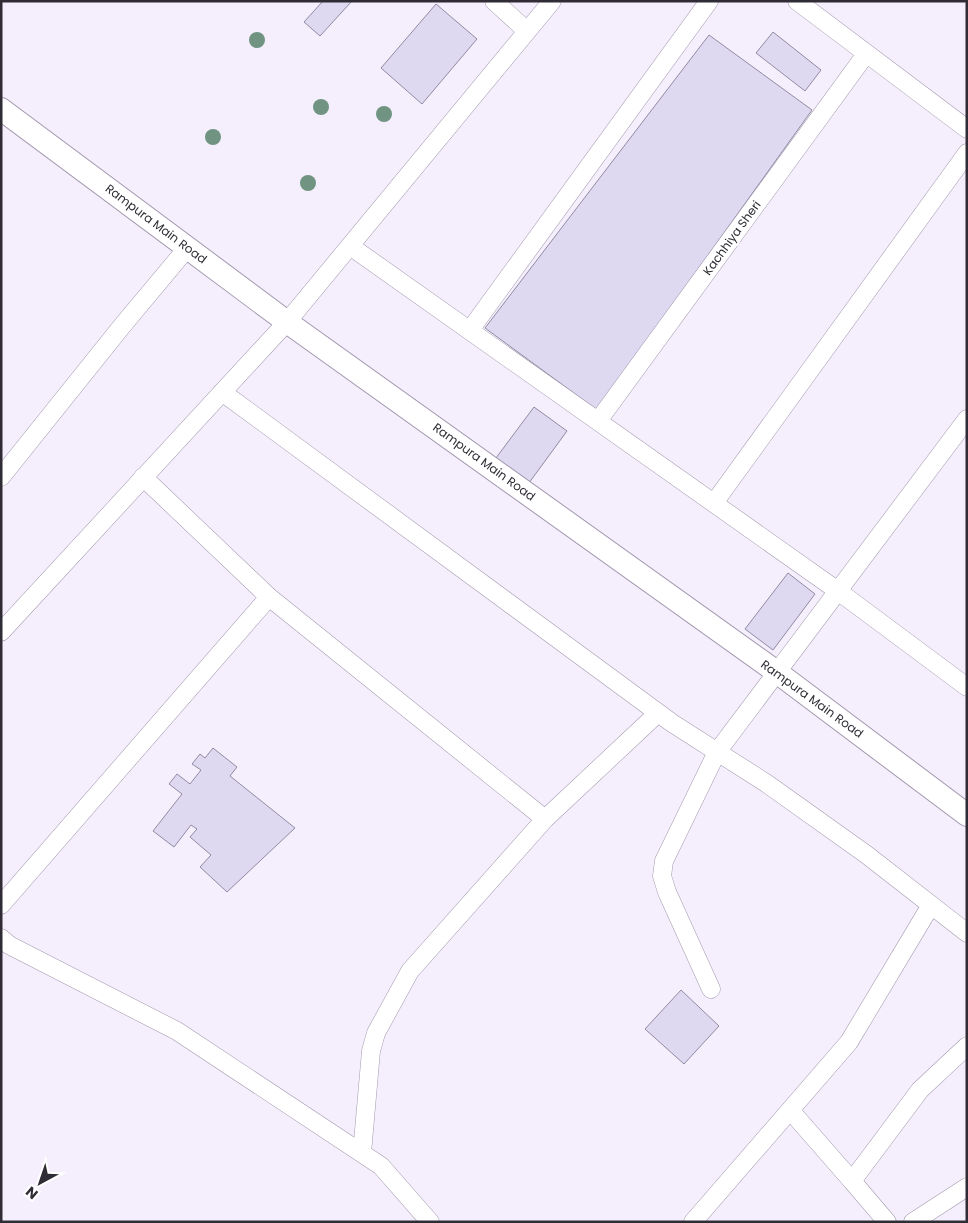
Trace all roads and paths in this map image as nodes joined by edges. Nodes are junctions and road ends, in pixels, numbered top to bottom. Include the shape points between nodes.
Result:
1 (494, 1) edge
2 (552, 1) edge
3 (709, 1) edge
4 (797, 1) edge
5 (527, 31) junction
6 (866, 54) junction
7 (2, 111) edge
8 (967, 130) edge
9 (967, 153) edge
10 (350, 246) junction
11 (188, 247) junction
12 (287, 322) junction
13 (470, 330) junction
14 (222, 392) junction
15 (967, 419) edge
16 (598, 421) junction
17 (1, 477) edge
18 (143, 477) junction
19 (714, 503) junction
20 (838, 592) junction
21 (269, 597) junction
22 (1, 632) edge
23 (778, 673) junction
24 (967, 687) edge
25 (658, 713) junction
26 (718, 752) junction
27 (967, 815) edge
28 (545, 819) junction
29 (1, 905) edge
30 (931, 905) junction
31 (967, 933) edge
32 (1, 938) edge
33 (711, 989) dead end
34 (967, 1046) edge
35 (790, 1110) junction
36 (362, 1154) junction
37 (852, 1181) junction
38 (967, 1187) edge
39 (430, 1222) edge
40 (693, 1222) edge
41 (888, 1222) edge
42 (913, 1222) edge

1 - 5 street
2 - 5 street
3 - 13 street
4 - 6 street
5 - 10 street
6 - 8 street
6 - 16 street, Kachhiya Sheri
7 - 11 street, Rampura Main Road
9 - 19 street
10 - 12 street
10 - 13 street
11 - 12 street, Rampura Main Road
11 - 17 street
12 - 14 street
12 - 23 street, Rampura Main Road
13 - 16 street
14 - 18 street
14 - 25 street
15 - 20 street
16 - 19 street
18 - 21 street
18 - 22 street
19 - 20 street
20 - 23 street
20 - 24 street
21 - 28 street
21 - 29 street
23 - 26 street
23 - 27 street, Rampura Main Road
25 - 26 street
25 - 28 street
26 - 30 street via 867,855
26 - 33 street via 664,861 662,876
28 - 36 street via 410,971 376,1033 371,1051
30 - 31 street
30 - 35 street via 849,1042
32 - 36 street via 9,946 177,1031
34 - 37 street via 920,1090
35 - 37 street
35 - 40 street
36 - 39 street via 381,1166
37 - 41 street
38 - 42 street

